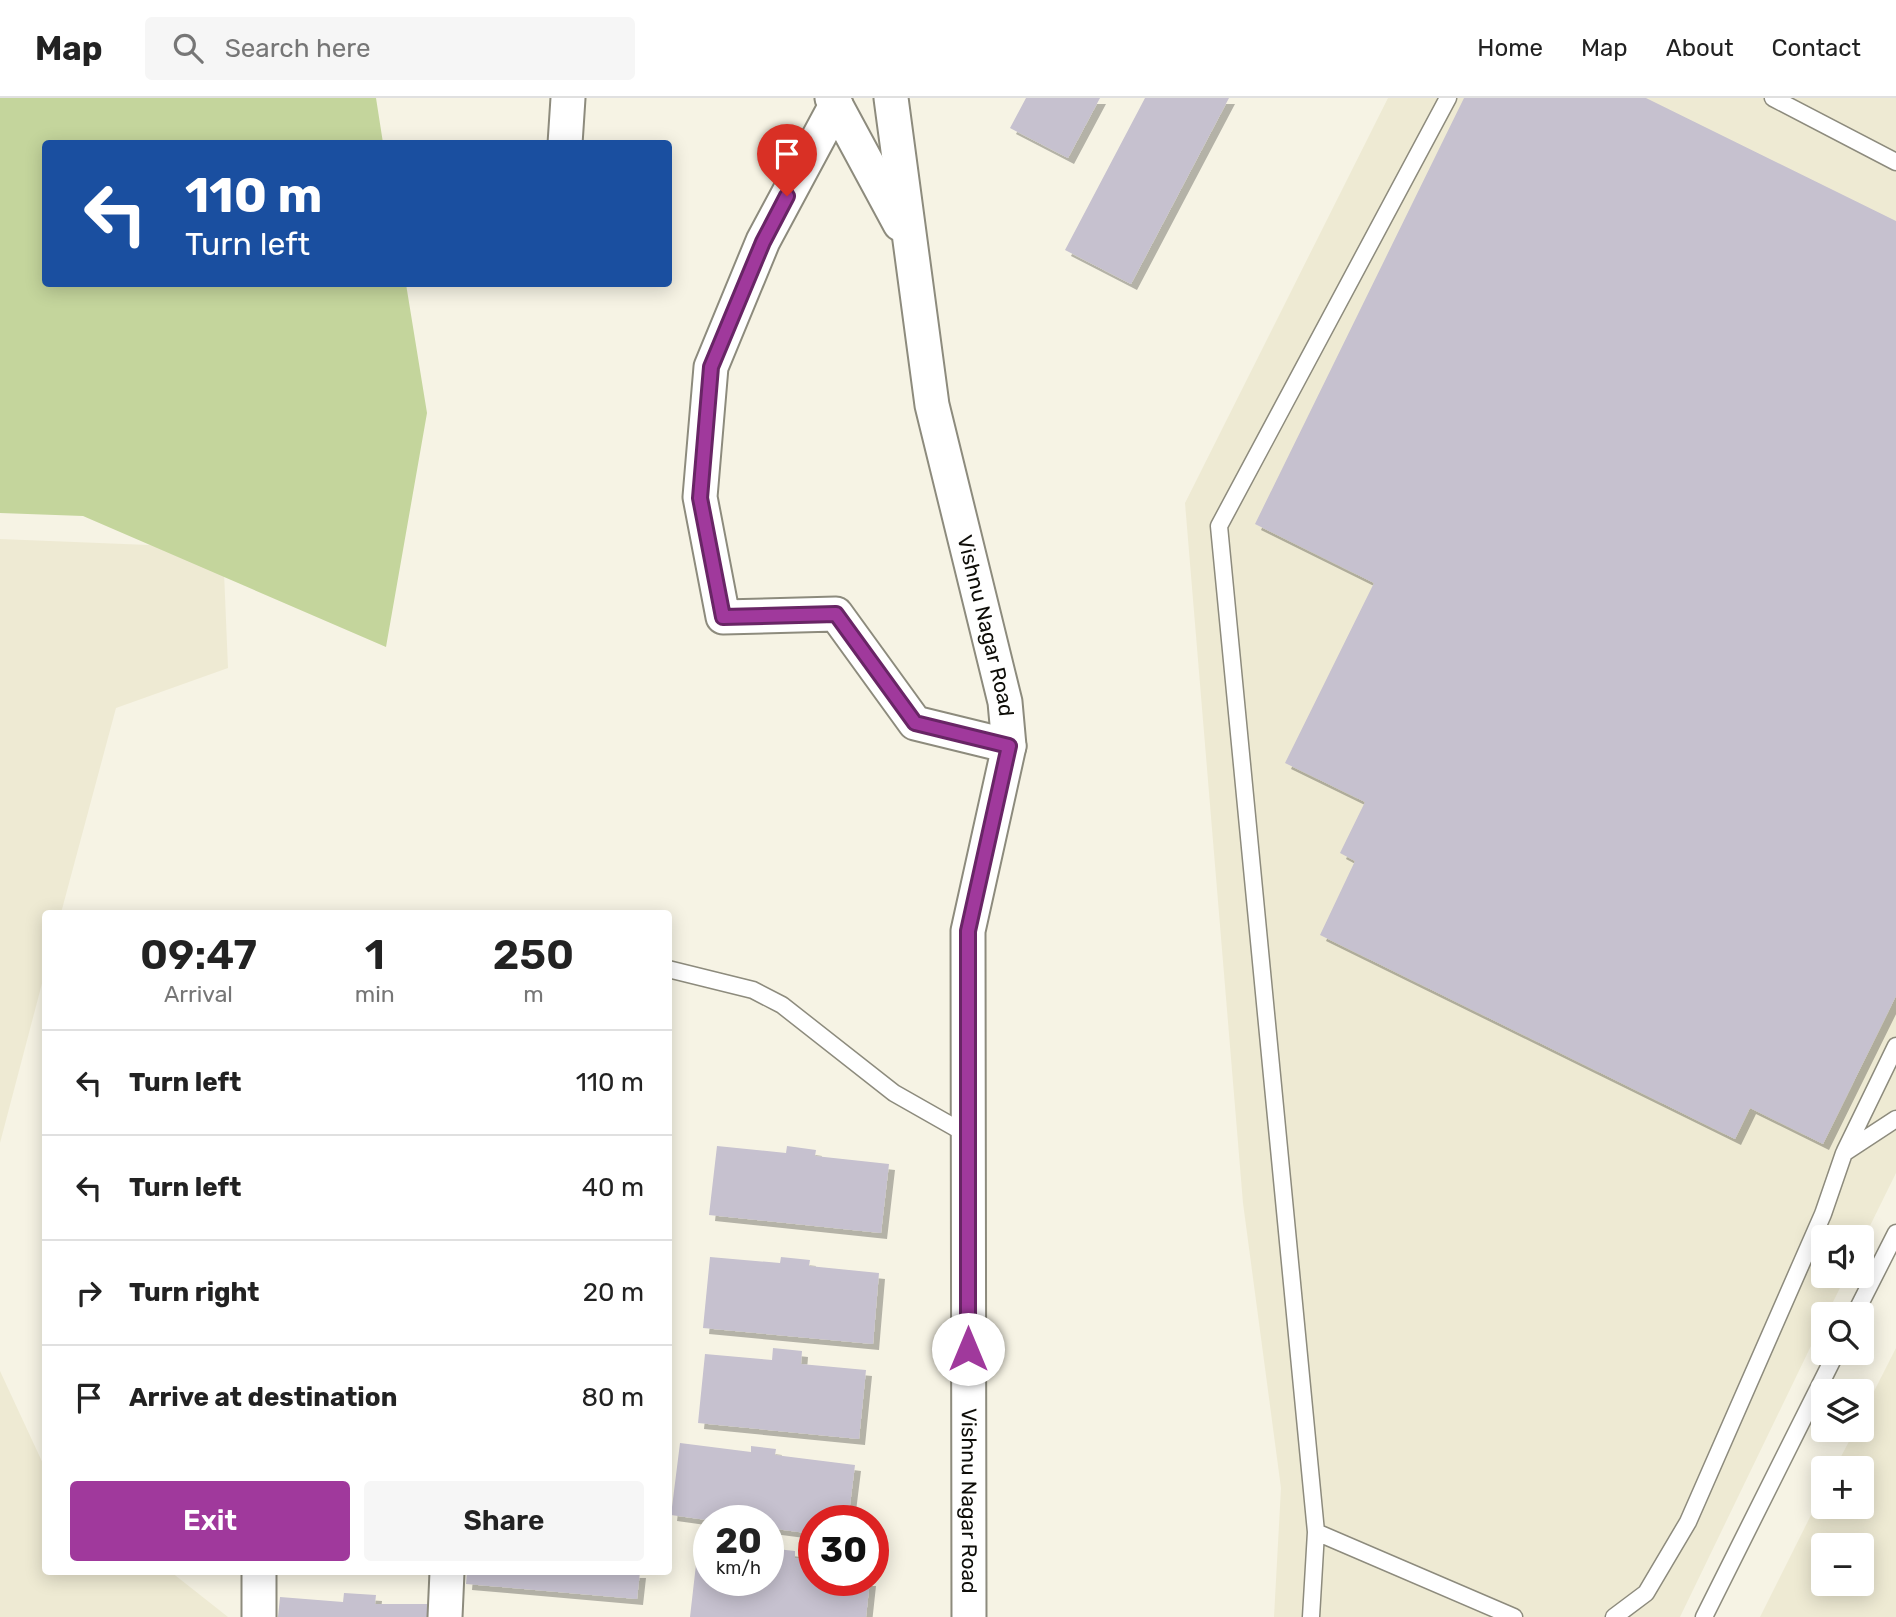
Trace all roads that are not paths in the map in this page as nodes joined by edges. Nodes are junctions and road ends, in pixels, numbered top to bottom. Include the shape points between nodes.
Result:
1 (568, 98) edge
2 (891, 98) edge
3 (1448, 98) edge
4 (1773, 98) edge
5 (834, 102) edge
6 (565, 140) edge
7 (1896, 162) edge
8 (910, 241) junction
9 (1009, 746) junction
10 (672, 970) edge
11 (1896, 1046) edge
12 (1896, 1119) edge
13 (968, 1135) junction
14 (1844, 1153) junction
15 (1896, 1233) edge
16 (1862, 1302) edge
17 (1830, 1365) edge
18 (1316, 1532) junction
19 (259, 1575) edge
20 (447, 1575) edge
21 (260, 1617) edge
22 (445, 1617) edge
23 (969, 1617) edge
24 (1311, 1617) edge
25 (1514, 1617) edge
26 (1615, 1617) edge
27 (1704, 1617) edge

1 - 6 street
2 - 8 street, Vishnu Nagar Road
3 - 18 lane via 1219,526
4 - 7 lane
5 - 8 street
5 - 9 street via 763,242 711,367 700,498 723,617 836,614 915,723
8 - 9 street, Vishnu Nagar Road via 932,405 1005,702
9 - 13 street, Vishnu Nagar Road via 968,931
10 - 13 lane via 752,990 782,1005 894,1093
11 - 14 lane
12 - 14 lane
13 - 23 street, Vishnu Nagar Road
14 - 26 lane via 1823,1214 1688,1522 1646,1593
15 - 16 lane
17 - 27 lane
18 - 24 lane
18 - 25 lane
19 - 21 street
20 - 22 street

